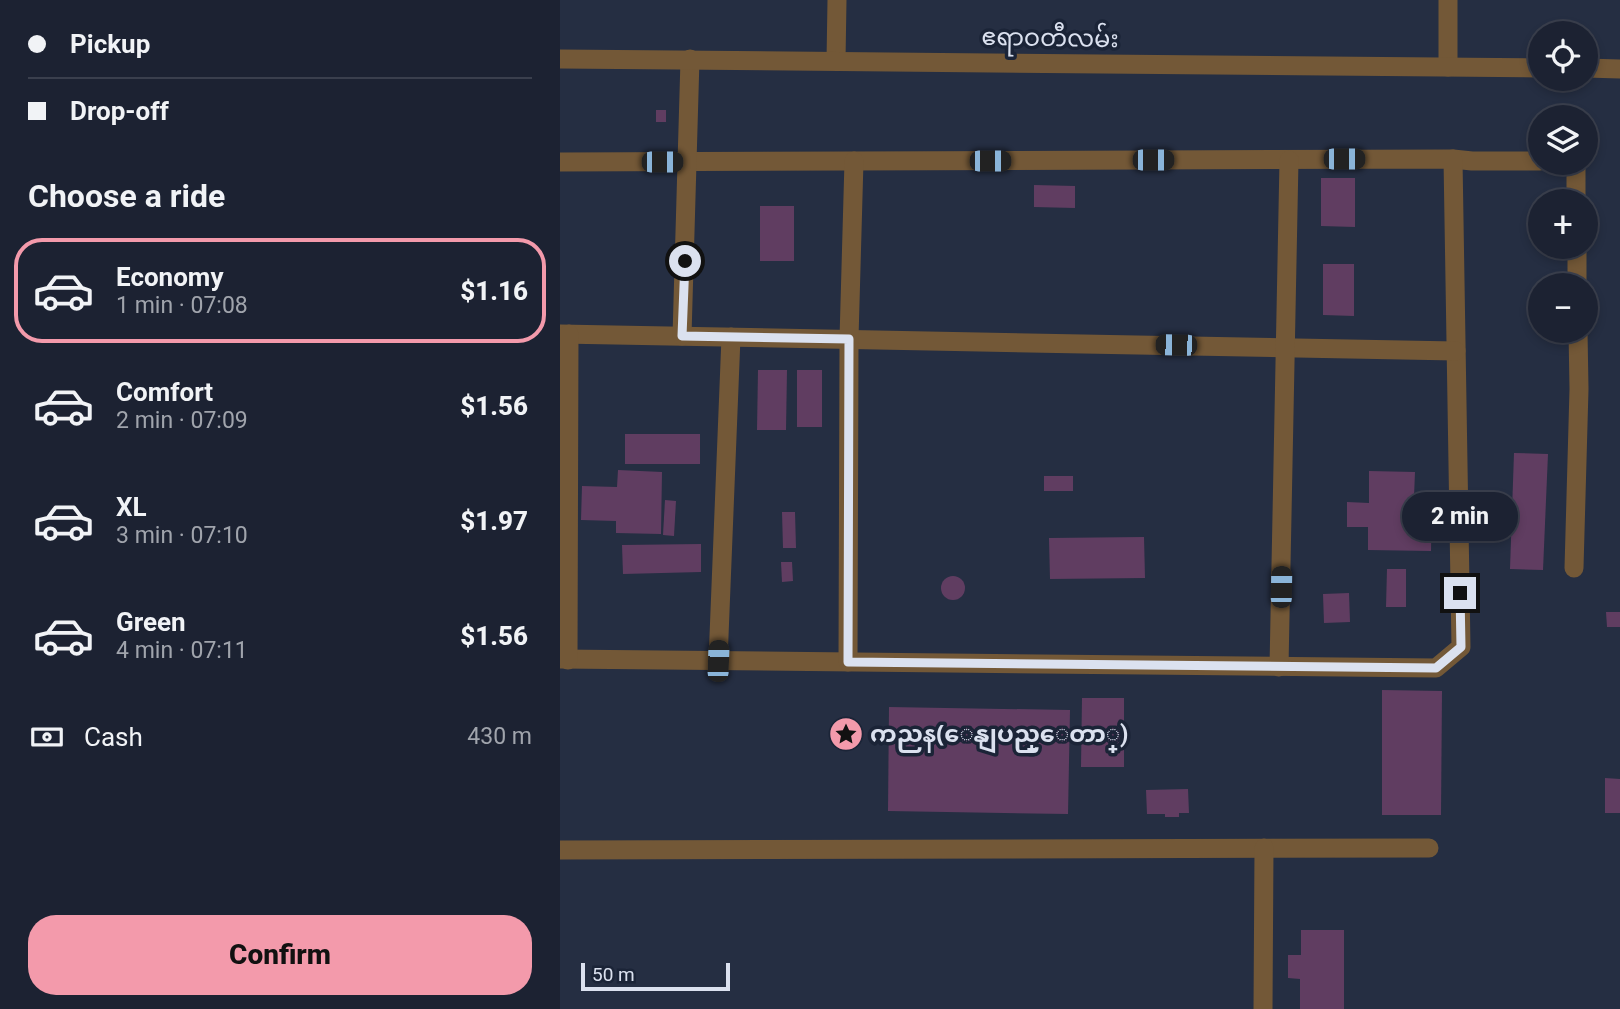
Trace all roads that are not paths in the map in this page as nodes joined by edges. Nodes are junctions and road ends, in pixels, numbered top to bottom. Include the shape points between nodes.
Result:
1 (837, 0) edge
2 (1448, 0) edge
3 (560, 59) edge
4 (690, 59) junction
5 (836, 61) junction
6 (1448, 67) junction
7 (1528, 68) edge
8 (1598, 68) edge
9 (1620, 69) edge
10 (1453, 159) junction
11 (1289, 160) junction
12 (854, 161) junction
13 (560, 162) edge
14 (688, 162) junction
15 (1528, 162) edge
16 (564, 334) edge
17 (682, 336) junction
18 (731, 337) junction
19 (849, 339) junction
20 (1578, 343) edge
21 (1285, 348) junction
22 (1456, 351) junction
23 (1574, 568) dead end
24 (564, 659) edge
25 (718, 661) junction
26 (848, 662) junction
27 (1279, 667) junction
28 (1264, 848) junction
29 (1429, 848) dead end
30 (560, 850) edge
31 (1263, 1009) edge

1 - 5 street
2 - 6 street
3 - 4 street, ဧရာဝတီလမ်း
4 - 5 street, ဧရာဝတီလမ်း
4 - 14 street
5 - 6 street, ဧရာဝတီလမ်း
6 - 7 street, ဧရာဝတီလမ်း
8 - 9 street
10 - 11 street
10 - 15 street
10 - 22 street
11 - 12 street
11 - 21 street
12 - 14 street
12 - 19 street
13 - 14 street
14 - 17 street
16 - 17 street
16 - 24 street
17 - 18 street
18 - 19 street
18 - 25 street
19 - 21 street
19 - 26 street
20 - 23 street
21 - 22 street
21 - 27 street
22 - 27 street via 1461,647 1436,668
24 - 25 street
25 - 26 street
26 - 27 street
28 - 29 street
28 - 30 street
28 - 31 street

